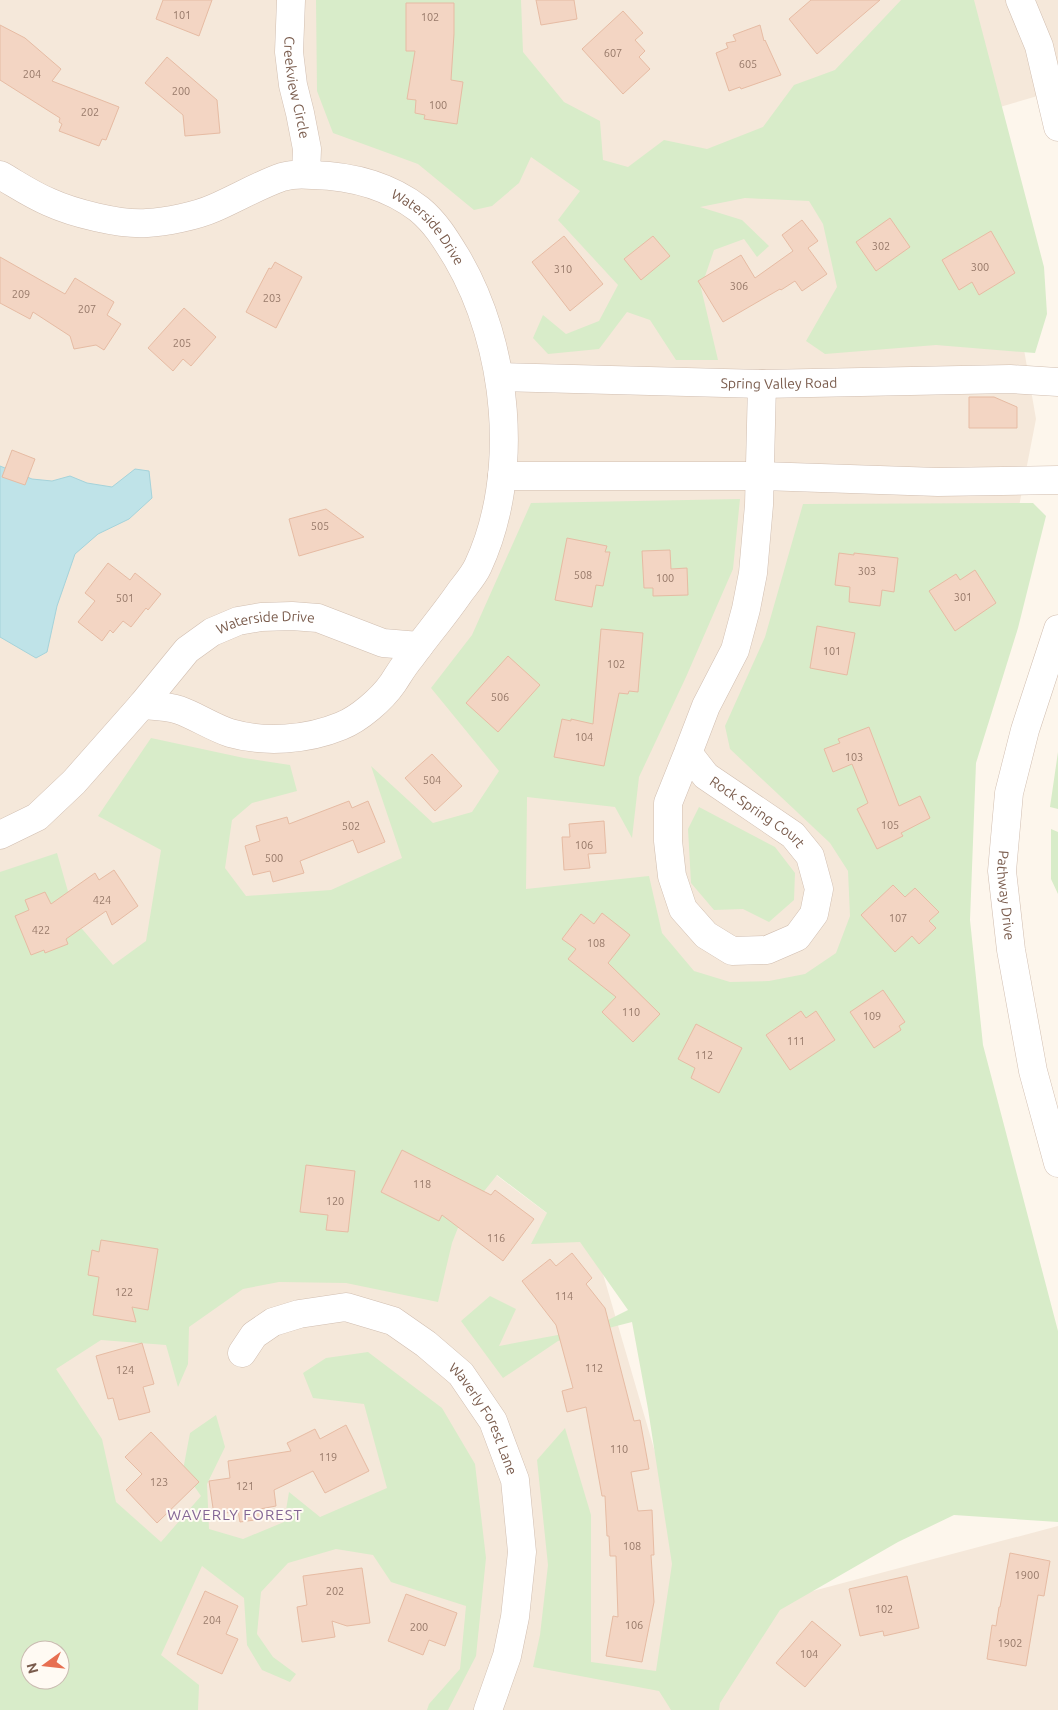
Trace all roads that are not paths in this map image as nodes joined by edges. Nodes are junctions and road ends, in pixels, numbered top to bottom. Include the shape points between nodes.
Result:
1 (291, 0) edge
2 (1020, 0) edge
3 (1058, 127) edge
4 (0, 174) edge
5 (306, 174) junction
6 (499, 377) junction
7 (1058, 382) edge
8 (762, 384) junction
9 (502, 476) junction
10 (759, 476) junction
11 (1058, 480) edge
12 (1058, 629) edge
13 (419, 646) junction
14 (142, 705) junction
15 (688, 753) junction
16 (0, 835) edge
17 (1058, 1163) edge
18 (242, 1353) dead end
19 (488, 1710) edge

1 - 5 street, Creekview Circle via 289,52 307,149
2 - 3 street via 1038,46
4 - 5 street, Waterside Drive via 50,202 84,214 145,223 210,210 286,175
5 - 6 street, Waterside Drive via 366,182 391,192 418,209 442,232 468,278 486,324
6 - 8 street, Spring Valley Road
6 - 9 street, Waterside Drive via 503,426
7 - 8 street, Spring Valley Road
8 - 10 street, Rock Spring Court
9 - 10 street
9 - 13 street, Waterside Drive via 492,529 477,569
10 - 11 street via 938,482
10 - 15 street, Rock Spring Court via 753,573 746,609 735,650 706,706
12 - 17 street, Pathway Drive via 1025,730 1009,793 1002,871 1010,950 1033,1071
13 - 14 street, Waterside Drive via 383,643 318,618 261,617 238,621 212,632 187,650
13 - 14 street, Waterside Drive via 392,685 370,708 343,726 316,734 251,738 230,733 180,710
14 - 16 street, Waterside Drive via 74,782 37,816
15 - 15 street, Rock Spring Court via 668,803 672,876 683,908 706,935 732,951 767,950 797,938 814,914 819,889 810,856 793,835 706,776
18 - 19 street, Waverly Forest Lane via 254,1335 274,1322 299,1314 346,1308 393,1321 461,1374 493,1422 515,1480 522,1552 507,1656

